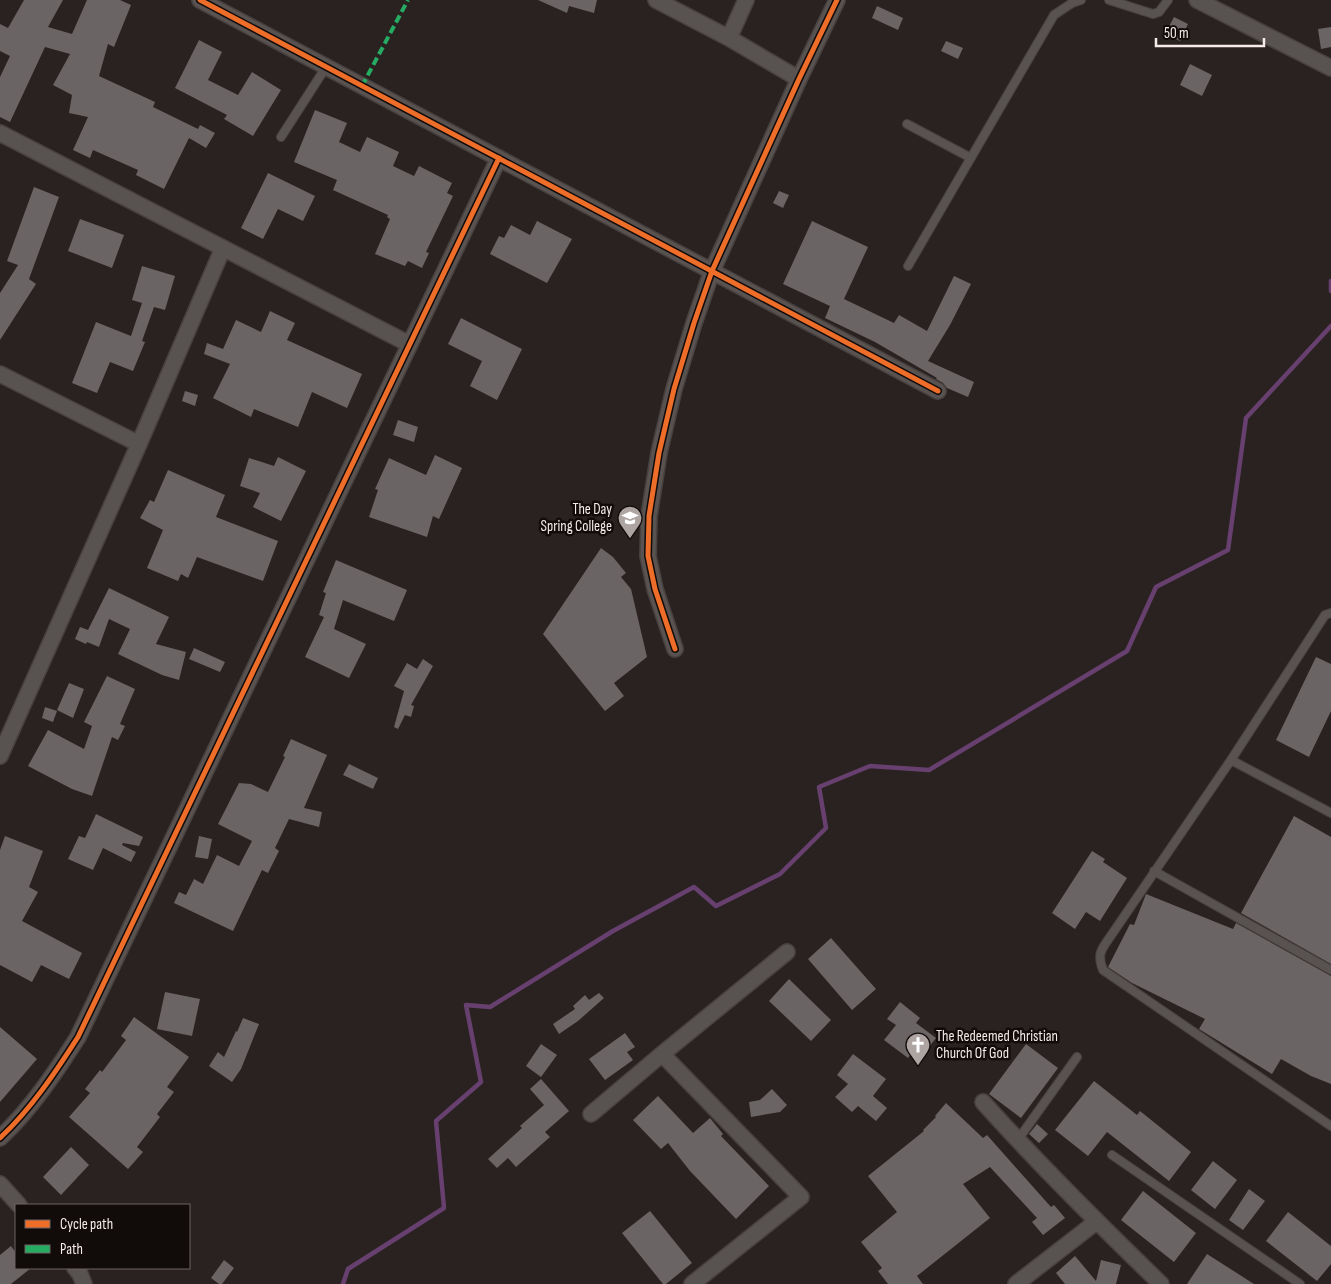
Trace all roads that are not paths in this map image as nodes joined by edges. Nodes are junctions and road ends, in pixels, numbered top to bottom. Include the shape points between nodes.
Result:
1 (200, 0) edge
2 (656, 0) edge
3 (746, 0) edge
4 (837, 0) edge
5 (1080, 0) edge
6 (1110, 0) edge
7 (1168, 0) edge
8 (1197, 0) edge
9 (729, 38) junction
10 (326, 67) junction
11 (1331, 68) edge
12 (799, 79) junction
13 (907, 124) dead end
14 (0, 133) edge
15 (280, 137) dead end
16 (499, 158) junction
17 (971, 158) junction
18 (223, 248) junction
19 (908, 266) dead end
20 (712, 271) junction
21 (409, 344) junction
22 (0, 374) edge
23 (938, 391) dead end
24 (139, 444) junction
25 (1331, 613) edge
26 (675, 649) dead end
27 (0, 756) edge
28 (1231, 760) junction
29 (1331, 813) edge
30 (1154, 872) junction
31 (787, 952) dead end
32 (1331, 970) edge
33 (662, 1054) junction
34 (1077, 1057) dead end
35 (983, 1102) dead end
36 (591, 1114) dead end
37 (1331, 1126) edge
38 (0, 1138) edge
39 (1018, 1140) junction
40 (1112, 1155) dead end
41 (0, 1184) edge
42 (18, 1204) edge
43 (1096, 1222) junction
44 (76, 1269) edge
45 (84, 1284) edge
46 (692, 1284) edge
47 (1016, 1284) edge
48 (1162, 1284) edge
49 (1300, 1284) edge

1 - 10 street
2 - 9 street
3 - 9 street
4 - 12 street
5 - 17 lane via 1054,15
6 - 7 lane via 1153,14 1159,12
8 - 11 street
9 - 12 street
10 - 15 lane
10 - 16 street
12 - 20 street
13 - 17 lane
14 - 18 street
16 - 20 street
16 - 21 street
17 - 19 lane
18 - 21 street
18 - 24 street
20 - 23 street
20 - 26 street via 674,389 659,454 650,516 648,556
21 - 38 street via 78,1037 51,1079
22 - 24 street
24 - 27 street
25 - 28 lane via 1325,615
28 - 29 lane
28 - 30 lane
30 - 32 lane
30 - 37 lane via 1101,951 1099,959 1104,970
31 - 33 street
33 - 36 street
33 - 46 street via 801,1197
34 - 39 lane
35 - 39 street
39 - 43 street
40 - 49 lane
41 - 42 street
43 - 47 street
43 - 48 street
44 - 45 street

